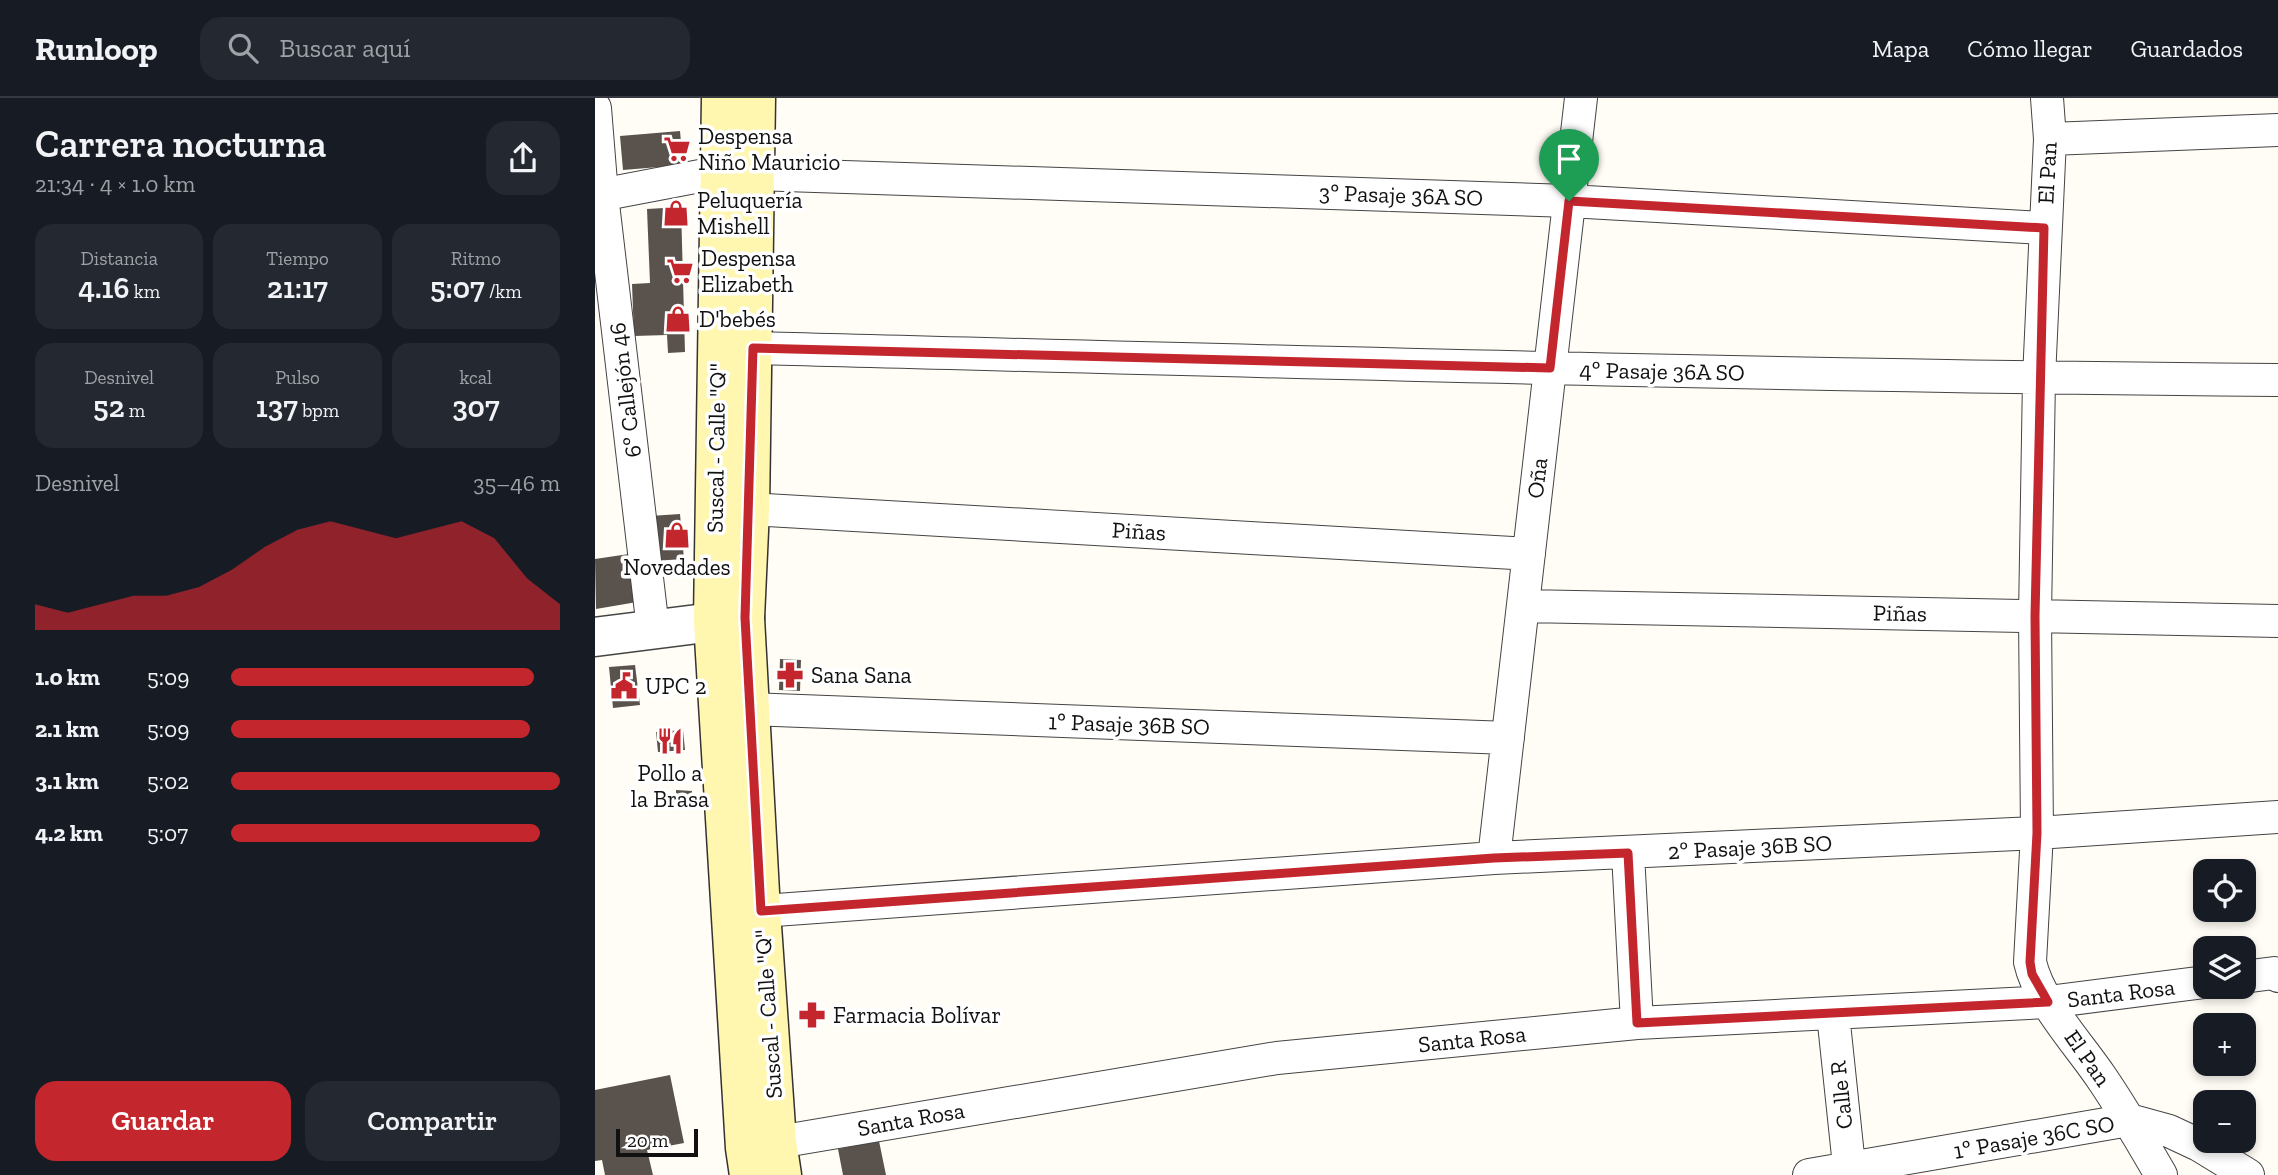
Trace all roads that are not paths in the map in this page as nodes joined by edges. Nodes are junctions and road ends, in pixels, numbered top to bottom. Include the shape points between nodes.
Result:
1 (721, 98) edge
2 (756, 98) edge
3 (1581, 98) edge
4 (2046, 98) edge
5 (595, 108) edge
6 (2278, 130) edge
7 (2050, 139) junction
8 (739, 173) junction
9 (599, 195) edge
10 (1569, 201) junction
11 (2044, 228) junction
12 (753, 348) junction
13 (1550, 368) junction
14 (2039, 378) junction
15 (2278, 380) edge
16 (750, 509) junction
17 (1529, 554) junction
18 (1523, 606) junction
19 (2035, 616) junction
20 (729, 619) junction
21 (2278, 621) edge
22 (653, 629) junction
23 (595, 637) edge
24 (750, 709) junction
25 (1508, 738) junction
26 (2278, 817) edge
27 (2037, 833) junction
28 (1628, 853) junction
29 (1494, 858) junction
30 (761, 911) junction
31 (2193, 984) edge
32 (2048, 1002) junction
33 (1833, 1014) junction
34 (1637, 1023) junction
35 (2129, 1120) junction
36 (763, 1160) edge
37 (1850, 1172) edge
38 (1809, 1175) edge
39 (2161, 1175) edge
40 (2248, 1175) edge

1 - 8 main road, Suscal - Calle "Q"
2 - 8 main road, Suscal - Calle "Q"
3 - 10 street, Oña
4 - 7 street, El Pan
5 - 9 street, 6º Callejón 46
6 - 7 street
7 - 11 street, El Pan
8 - 9 street, 3º Pasaje 36A SO
8 - 10 street, 3º Pasaje 36A SO
8 - 12 main road, Suscal - Calle "Q"
8 - 20 main road, Suscal - Calle "Q"
9 - 22 street, 6º Callejón 46
10 - 11 street, 3º Pasaje 36A SO
10 - 13 street, Oña
11 - 14 street, El Pan
12 - 13 street, 4º Pasaje 36A SO
12 - 16 main road, Suscal - Calle "Q"
13 - 14 street, 4º Pasaje 36A SO
13 - 17 street, Oña
14 - 15 street, 4º Pasaje 36A SO
14 - 19 street, El Pan
16 - 17 street, Piñas
16 - 20 main road, Suscal - Calle "Q"
17 - 18 street, Oña
18 - 19 street, Piñas
18 - 25 street, Oña
19 - 21 street, Piñas
19 - 27 street, El Pan
20 - 22 street
20 - 24 main road, Suscal - Calle "Q"
20 - 36 main road, Suscal - Calle "Q"
22 - 23 street
24 - 25 street, 1º Pasaje 36B SO
24 - 30 main road, Suscal - Calle "Q"
25 - 29 street, Oña
26 - 27 street, 2º Pasaje 36B SO
27 - 28 street, 2º Pasaje 36B SO
27 - 32 street, El Pan via 2030,962
28 - 29 street, 2º Pasaje 36B SO
28 - 34 street
29 - 30 street, 2º Pasaje 36B SO
30 - 36 main road, Suscal - Calle "Q"
31 - 32 street, Santa Rosa
32 - 33 street, Santa Rosa
32 - 35 street, El Pan
33 - 34 street, Santa Rosa
33 - 37 street, Calle R
34 - 36 street, Santa Rosa via 1277,1058
35 - 37 street, 1º Pasaje 36C SO
35 - 39 street, El Pan
35 - 40 street, 1º Pasaje 36C SO via 2169,1131
37 - 38 street, 1º Pasaje 36C SO

